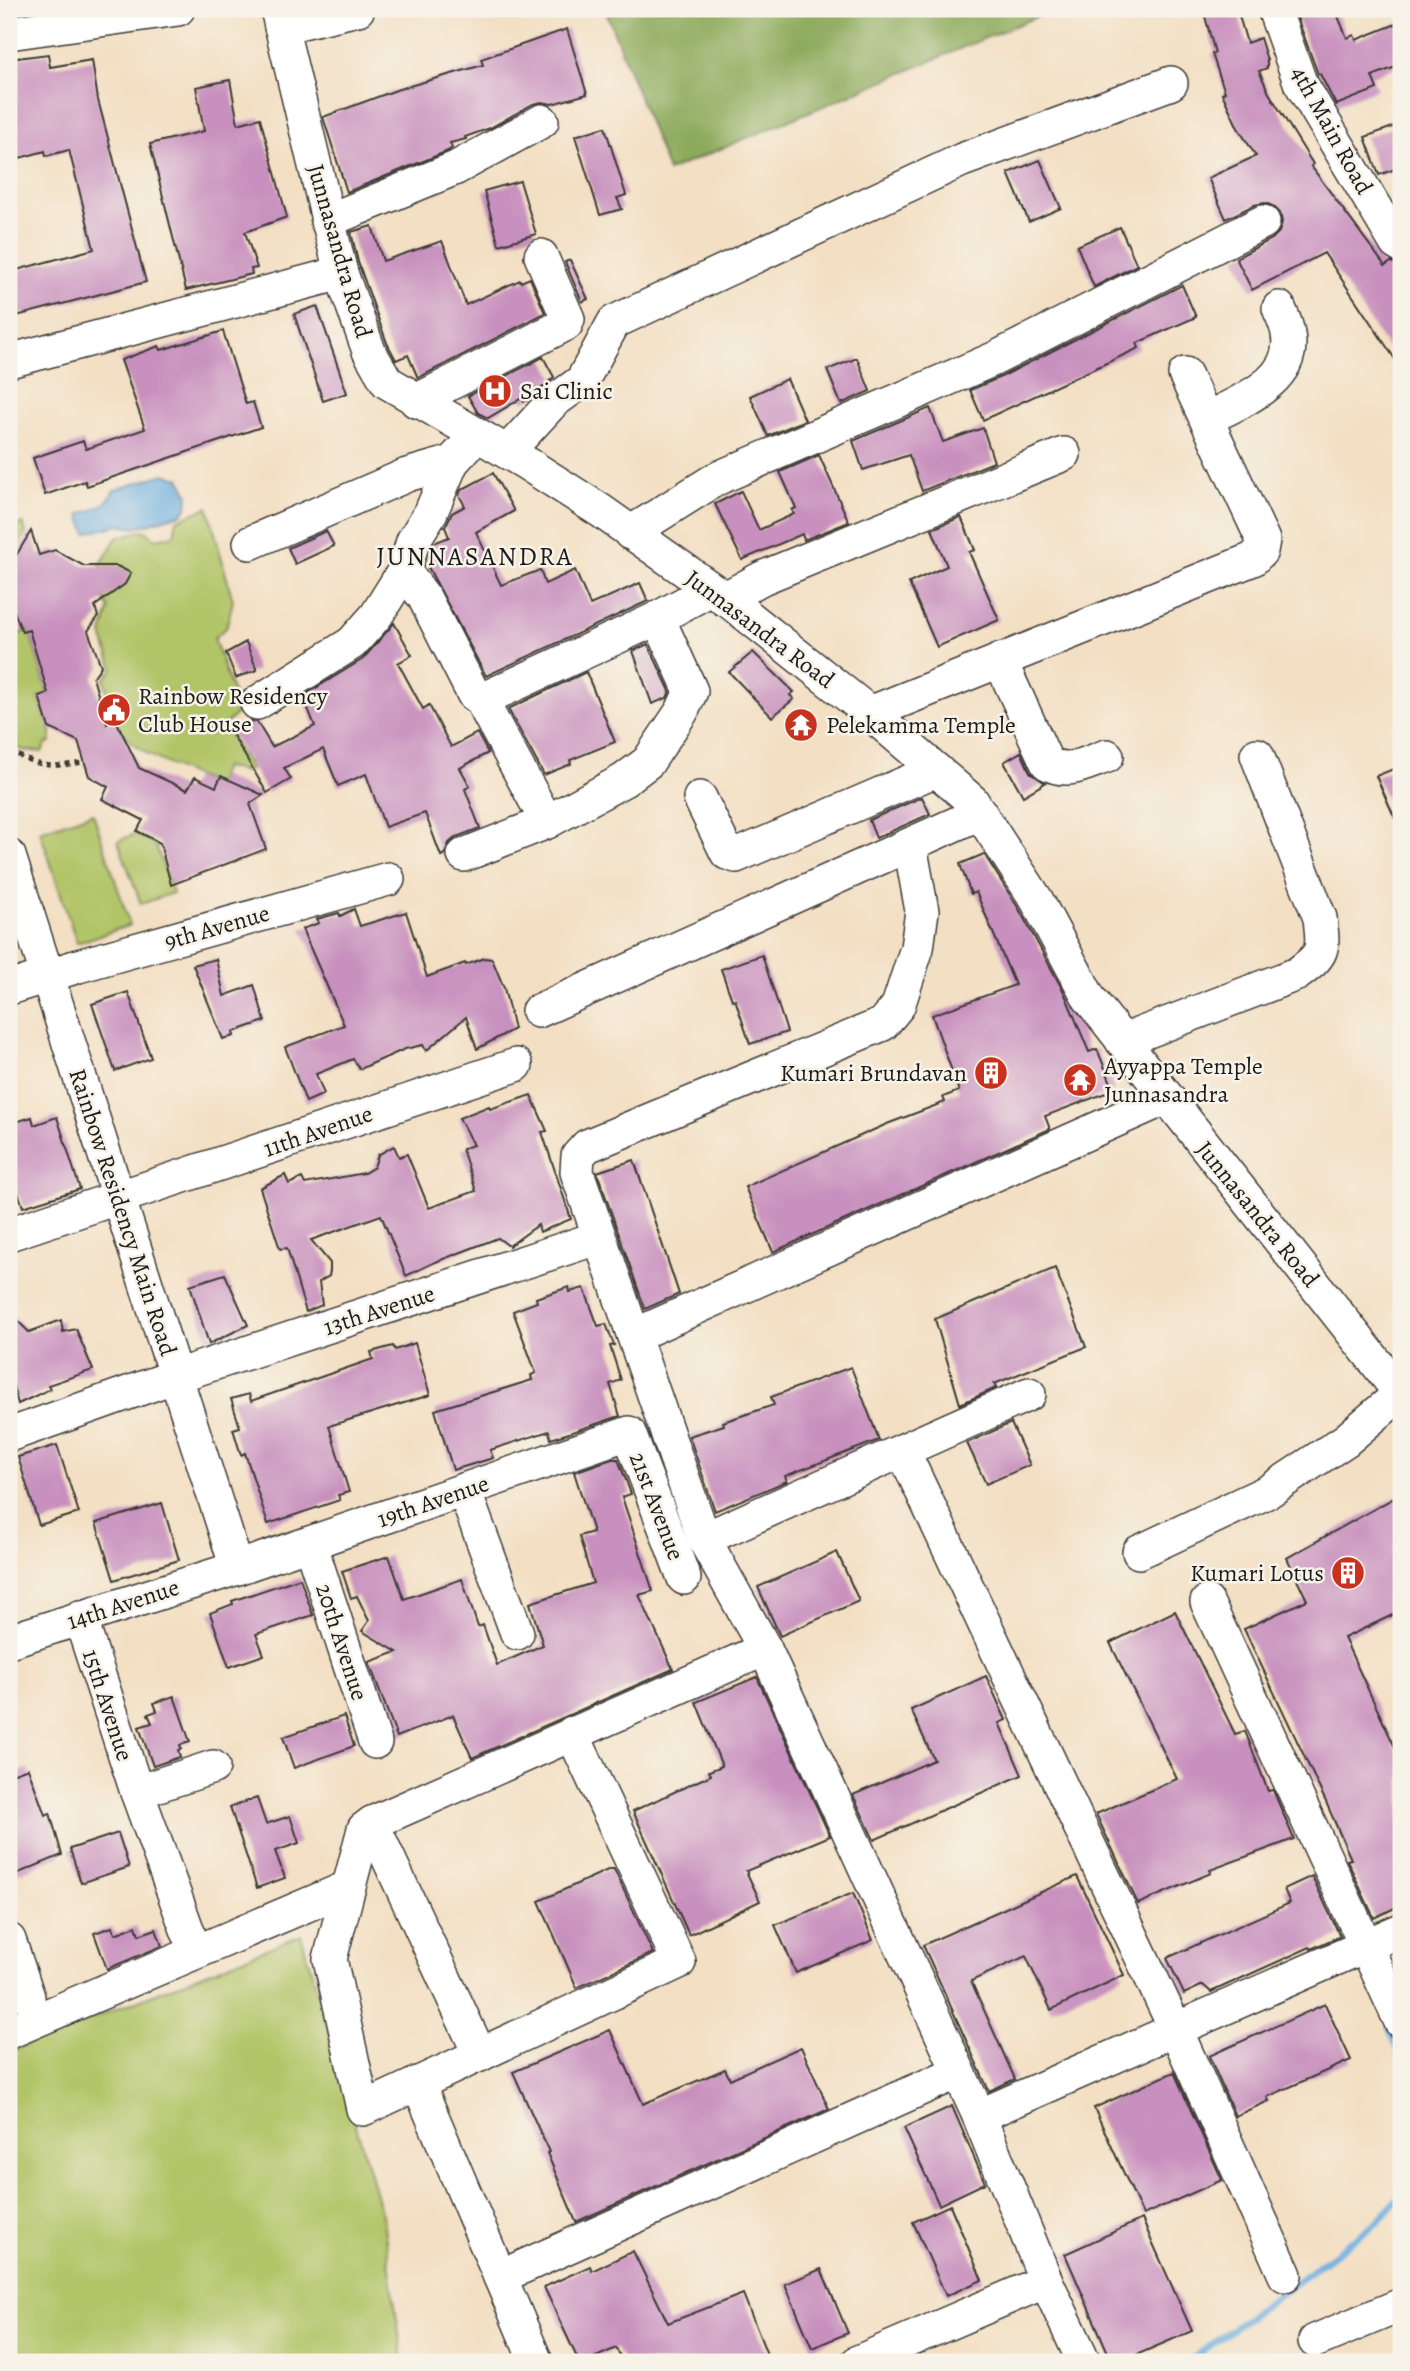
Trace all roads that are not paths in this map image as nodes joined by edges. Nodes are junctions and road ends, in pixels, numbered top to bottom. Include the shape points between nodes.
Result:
1 (178, 9) edge
2 (358, 9) edge
3 (1274, 9) edge
4 (279, 18) edge
5 (9, 33) edge
6 (1171, 83) dead end
7 (542, 121) dead end
8 (327, 221) junction
9 (1264, 222) dead end
10 (1400, 246) edge
11 (541, 256) dead end
12 (341, 273) junction
13 (1279, 307) dead end
14 (9, 361) edge
15 (1185, 374) dead end
16 (416, 401) junction
17 (1206, 419) junction
18 (477, 436) junction
19 (507, 452) junction
20 (1064, 454) dead end
21 (452, 463) junction
22 (630, 533) junction
23 (250, 543) dead end
24 (404, 571) junction
25 (717, 594) junction
26 (658, 618) junction
27 (1000, 660) junction
28 (481, 700) junction
29 (257, 704) dead end
30 (870, 713) junction
31 (1257, 755) dead end
32 (1107, 756) dead end
33 (936, 770) junction
34 (700, 798) dead end
35 (980, 813) junction
36 (547, 822) junction
37 (910, 845) junction
38 (464, 855) dead end
39 (9, 856) edge
40 (388, 879) dead end
41 (47, 975) junction
42 (9, 988) edge
43 (538, 1011) dead end
44 (1122, 1041) junction
45 (516, 1065) dead end
46 (1166, 1098) junction
47 (119, 1199) junction
48 (9, 1234) edge
49 (582, 1244) dead end
50 (635, 1335) junction
51 (176, 1376) junction
52 (1029, 1394) dead end
53 (1401, 1394) edge
54 (629, 1433) joint
55 (9, 1435) edge
56 (903, 1451) junction
57 (464, 1490) junction
58 (704, 1538) junction
59 (310, 1543) junction
60 (1139, 1552) dead end
61 (237, 1568) junction
62 (684, 1578) dead end
63 (1207, 1602) dead end
64 (80, 1617) junction
65 (517, 1633) dead end
66 (9, 1641) edge
67 (765, 1648) junction
68 (572, 1733) junction
69 (375, 1742) dead end
70 (213, 1767) dead end
71 (137, 1792) junction
72 (372, 1823) junction
73 (349, 1887) junction
74 (1401, 1930) edge
75 (188, 1932) dead end
76 (9, 1940) edge
77 (1367, 1945) junction
78 (28, 1997) dead end
79 (1401, 2022) edge
80 (1176, 2030) junction
81 (9, 2032) edge
82 (480, 2055) junction
83 (958, 2072) junction
84 (418, 2083) junction
85 (979, 2116) junction
86 (1285, 2275) dead end
87 (500, 2277) junction
88 (1046, 2281) junction
89 (1401, 2305) edge
90 (1315, 2341) dead end
91 (536, 2362) edge
92 (858, 2362) edge
93 (1084, 2362) edge

1 - 5 street
2 - 4 street
3 - 10 street, 4th Main Road via 1300,82
4 - 8 street, Junnasandra Road
6 - 19 street via 962,160 614,322 582,381 553,402
7 - 8 street via 456,168
8 - 12 street, Junnasandra Road
9 - 22 street via 993,359 716,479
11 - 16 street via 568,319 566,324
12 - 14 street
12 - 16 street, Junnasandra Road via 369,351 387,382
13 - 17 street via 1289,335 1279,374 1258,392
15 - 17 street
16 - 18 street, Junnasandra Road
17 - 27 street via 1263,540 1261,551 1253,559
18 - 19 street, Junnasandra Road
18 - 21 street
19 - 22 street, Junnasandra Road
20 - 25 street
21 - 23 street via 383,484
21 - 24 street via 413,541
22 - 25 street, Junnasandra Road
24 - 28 street via 424,597 474,695
24 - 29 street via 376,617 352,643
25 - 26 street
25 - 30 street, Junnasandra Road
26 - 28 street
26 - 36 street via 691,691 682,711 648,762
27 - 30 street
27 - 32 street via 1047,762 1067,769
28 - 36 street
30 - 33 street, Junnasandra Road
31 - 44 street via 1320,918 1323,942 1317,960 1297,974
33 - 34 street via 736,856 727,853
33 - 35 street, Junnasandra Road
35 - 37 street
35 - 44 street, Junnasandra Road via 1036,899 1089,998
36 - 38 street
37 - 43 street
37 - 50 street via 922,911 917,948 898,1006 883,1024 587,1146 578,1156 577,1172
39 - 41 street, Rainbow Residency Main Road
40 - 41 street, 9th Avenue
41 - 42 street, 9th Avenue
41 - 47 street, Rainbow Residency Main Road
44 - 46 street, Junnasandra Road
45 - 47 street, 11th Avenue
46 - 50 street
46 - 53 street, Junnasandra Road
47 - 48 street, 11th Avenue
47 - 51 street, Rainbow Residency Main Road
49 - 51 street, 13th Avenue
50 - 58 street
51 - 55 street, 13th Avenue
51 - 61 street, Rainbow Residency Main Road
52 - 56 street
53 - 60 street via 1346,1440 1269,1490
54 - 57 street, 19th Avenue
54 - 62 street, 21st Avenue
56 - 58 street
56 - 80 street
57 - 59 street, 19th Avenue
57 - 65 street
58 - 67 street
59 - 61 street, 19th Avenue
59 - 69 street, 20th Avenue
61 - 64 street, 14th Avenue
63 - 77 street
64 - 66 street, 14th Avenue
64 - 71 street, 15th Avenue
67 - 68 street
67 - 83 street
68 - 72 street
68 - 82 street via 679,1962
70 - 71 street, 15th Avenue
71 - 75 street, 15th Avenue
72 - 73 street via 364,1829
72 - 82 street
73 - 81 street
73 - 84 street via 330,1959 363,2109
74 - 77 street
76 - 78 street
77 - 79 street
77 - 80 street
80 - 85 street
80 - 86 street
82 - 84 street
83 - 85 street
83 - 87 street
84 - 87 street
85 - 88 street
87 - 91 street
88 - 92 street
88 - 93 street
89 - 90 street

